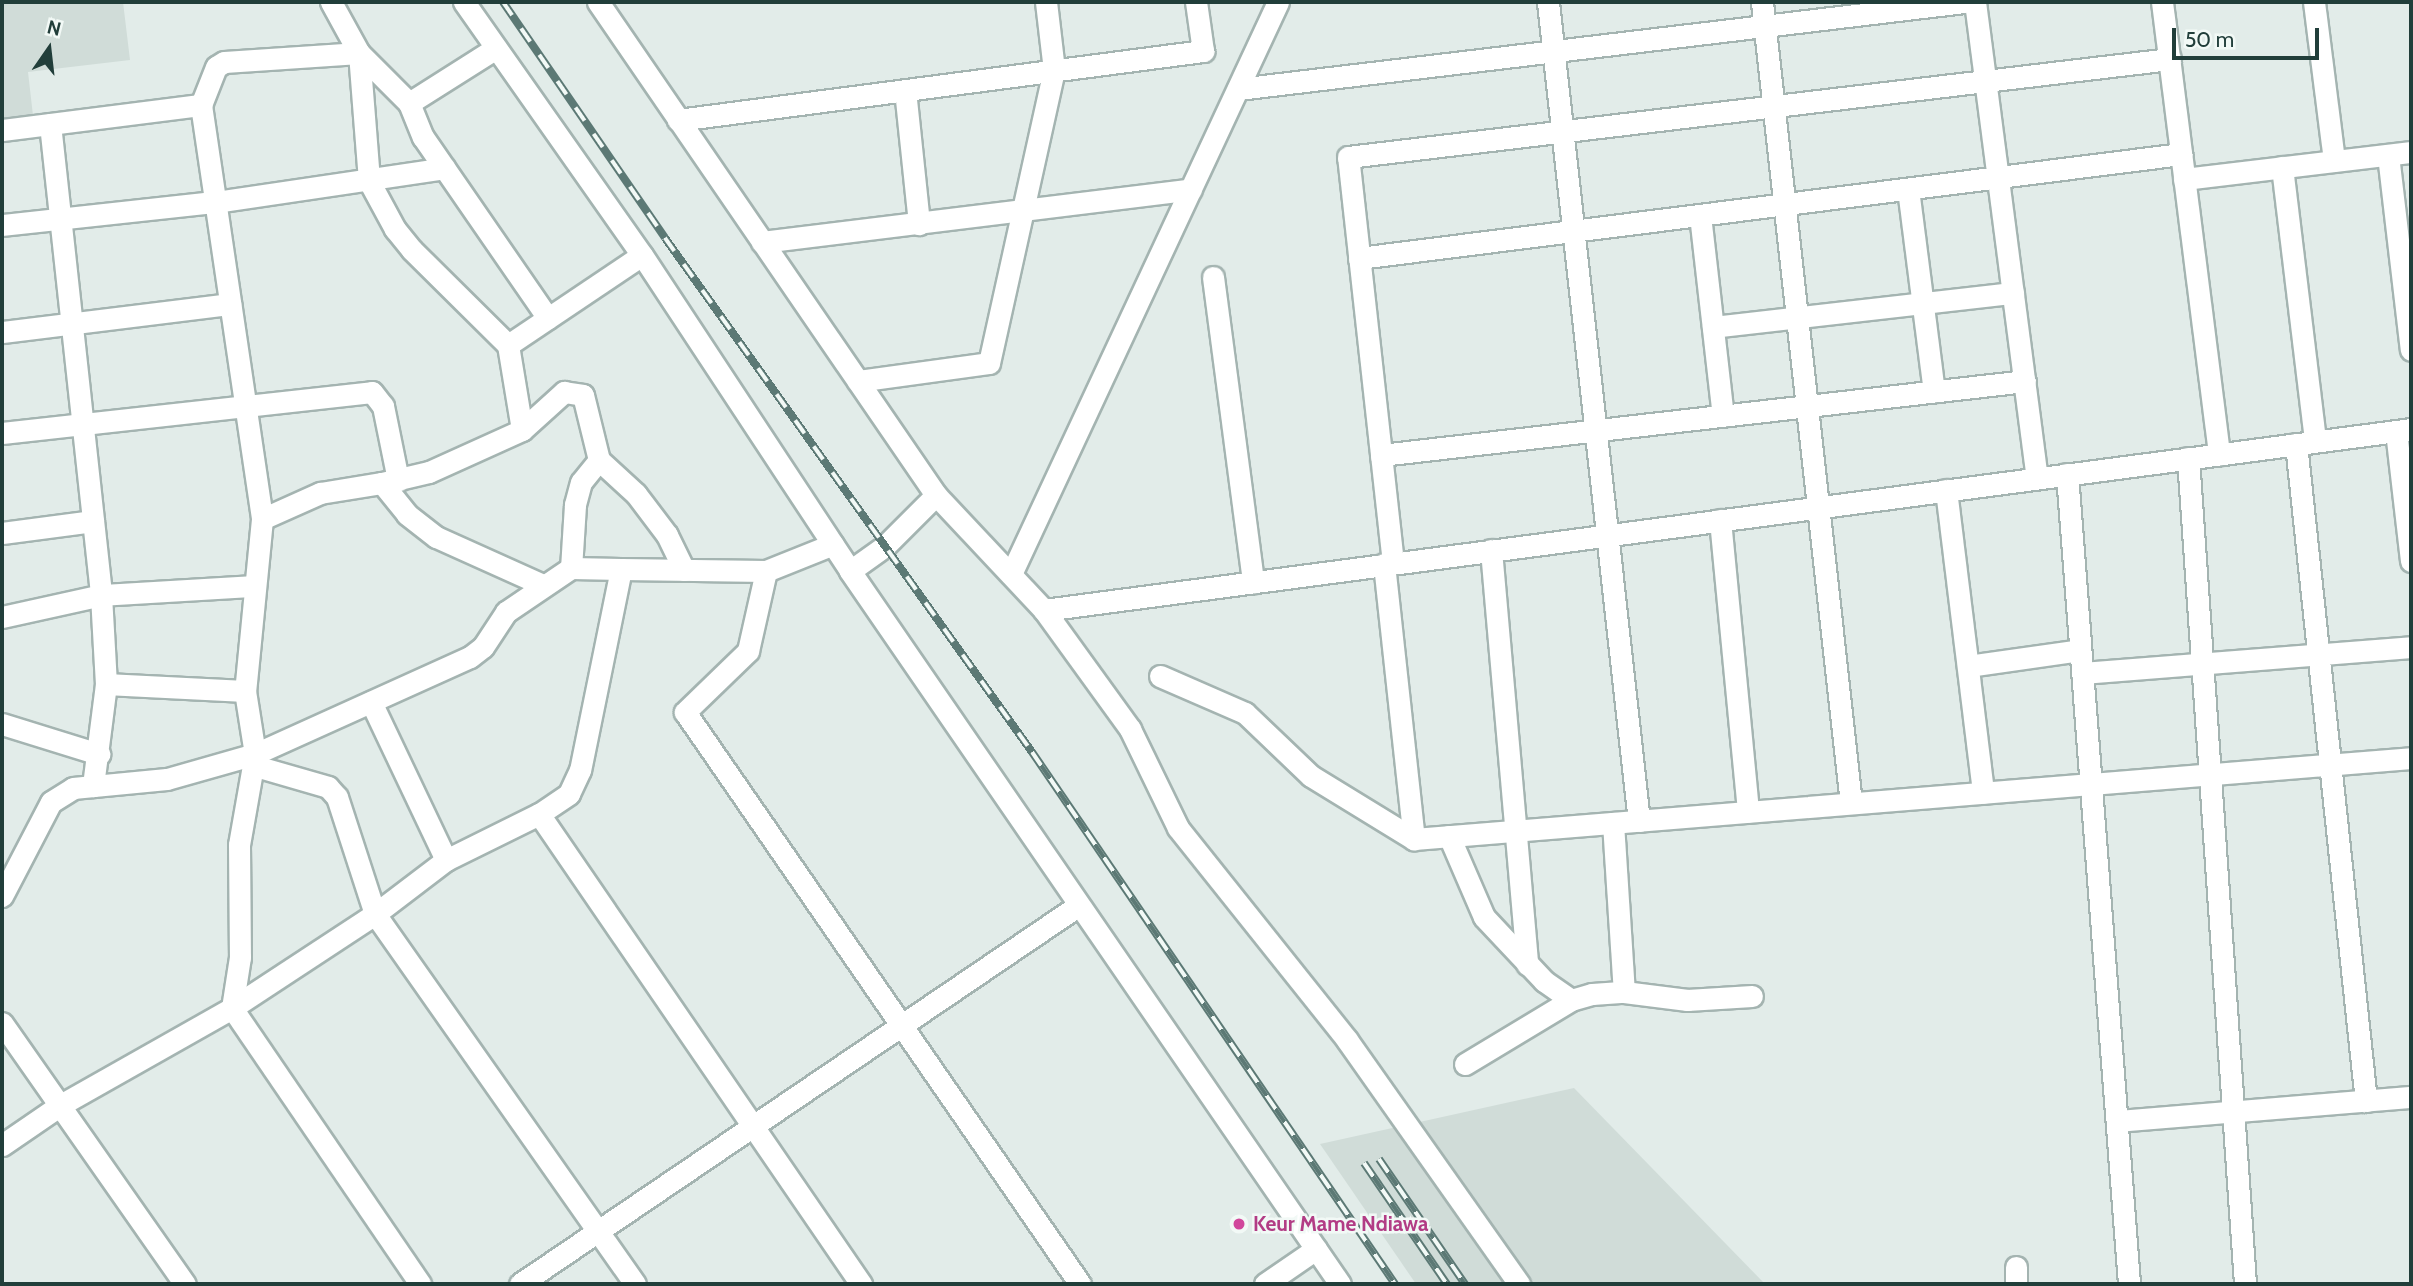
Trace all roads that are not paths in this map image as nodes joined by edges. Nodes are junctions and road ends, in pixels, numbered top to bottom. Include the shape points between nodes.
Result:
1 (331, 2) edge
2 (464, 2) edge
3 (598, 2) edge
4 (1046, 2) edge
5 (1196, 2) edge
6 (1278, 2) edge
7 (1548, 2) edge
8 (1762, 2) edge
9 (1964, 2) edge
10 (1975, 2) edge
11 (2162, 2) edge
12 (2314, 2) edge
13 (1765, 25) junction
14 (496, 48) junction
15 (1554, 50) junction
16 (359, 53) junction
17 (2169, 59) junction
18 (1054, 70) junction
19 (1985, 81) junction
20 (1238, 89) junction
21 (905, 90) junction
22 (409, 103) junction
23 (201, 105) junction
24 (1774, 106) junction
25 (678, 120) junction
26 (50, 124) junction
27 (2, 130) edge
28 (1563, 132) junction
29 (2411, 152) edge
30 (2181, 154) junction
31 (2388, 155) junction
32 (2333, 161) junction
33 (2282, 167) junction
34 (445, 168) junction
35 (1998, 178) junction
36 (2185, 179) junction
37 (369, 181) junction
38 (1191, 189) junction
39 (1908, 189) junction
40 (215, 202) junction
41 (1785, 204) junction
42 (1022, 212) junction
43 (1700, 215) junction
44 (60, 218) junction
45 (919, 224) junction
46 (2, 225) edge
47 (1574, 231) junction
48 (762, 242) junction
49 (642, 255) junction
50 (1359, 258) junction
51 (1213, 277) dead end
52 (2013, 293) junction
53 (1922, 303) junction
54 (230, 304) junction
55 (1797, 317) junction
56 (548, 318) junction
57 (72, 323) junction
58 (1713, 327) junction
59 (2, 332) edge
60 (508, 345) junction
61 (2411, 350) edge
62 (858, 381) junction
63 (2025, 381) junction
64 (1934, 391) junction
65 (245, 403) junction
66 (1807, 406) junction
67 (1723, 416) junction
68 (83, 423) junction
69 (522, 430) junction
70 (1596, 430) junction
71 (2404, 430) edge
72 (2, 433) edge
73 (2305, 442) junction
74 (2219, 454) junction
75 (1381, 455) junction
76 (2188, 458) junction
77 (599, 460) junction
78 (2067, 474) junction
79 (2037, 478) junction
80 (390, 481) junction
81 (1947, 490) junction
82 (936, 495) junction
83 (1819, 507) junction
84 (262, 519) junction
85 (1720, 520) junction
86 (93, 521) junction
87 (2, 533) edge
88 (1608, 535) junction
89 (833, 544) junction
90 (1491, 550) junction
91 (2411, 561) edge
92 (1389, 564) junction
93 (570, 568) junction
94 (621, 569) junction
95 (684, 570) junction
96 (766, 571) junction
97 (850, 571) junction
98 (1011, 574) junction
99 (1253, 582) junction
100 (543, 585) junction
101 (253, 586) junction
102 (101, 595) junction
103 (1044, 610) junction
104 (2, 617) edge
105 (2411, 647) edge
106 (2080, 650) junction
107 (2318, 654) junction
108 (2203, 663) junction
109 (1968, 666) junction
110 (2082, 673) junction
111 (1160, 676) dead end
112 (106, 684) junction
113 (245, 691) junction
114 (371, 702) junction
115 (2, 724) edge
116 (99, 754) junction
117 (2411, 758) edge
118 (253, 760) junction
119 (2330, 764) junction
120 (2210, 774) junction
121 (2091, 784) junction
122 (93, 786) junction
123 (1983, 793) junction
124 (1851, 803) junction
125 (1748, 812) junction
126 (539, 814) junction
127 (1639, 821) junction
128 (1613, 823) junction
129 (1516, 831) junction
130 (1450, 836) junction
131 (1414, 839) junction
132 (446, 860) junction
133 (2, 896) edge
134 (1079, 905) junction
135 (375, 914) junction
136 (1527, 964) junction
137 (1625, 992) junction
138 (1752, 996) dead end
139 (1571, 1000) junction
140 (232, 1008) junction
141 (2, 1023) edge
142 (901, 1025) junction
143 (1465, 1064) dead end
144 (2411, 1097) edge
145 (2366, 1101) junction
146 (59, 1105) junction
147 (2233, 1112) junction
148 (2117, 1121) junction
149 (753, 1127) junction
150 (2, 1146) edge
151 (598, 1232) junction
152 (1316, 1249) junction
153 (185, 1284) edge
154 (420, 1284) edge
155 (520, 1284) edge
156 (635, 1284) edge
157 (860, 1284) edge
158 (1080, 1284) edge
159 (1265, 1284) edge
160 (1340, 1284) edge
161 (1518, 1284) edge
162 (2129, 1284) edge
163 (2245, 1284) edge

1 - 16 street
2 - 14 street
3 - 25 street
4 - 18 street
5 - 18 street via 1203,51
6 - 20 street
7 - 15 street
8 - 13 street
9 - 13 street
10 - 19 street
11 - 17 street
12 - 32 street
13 - 15 street
13 - 24 street
14 - 22 street
14 - 49 street
15 - 20 street
15 - 28 street
16 - 22 street
16 - 23 street via 224,62 216,67
16 - 37 street
17 - 19 street
17 - 30 street
18 - 21 street
18 - 42 street
19 - 24 street
19 - 35 street
20 - 38 street
21 - 25 street
21 - 45 street
22 - 34 street via 422,137
23 - 26 street
23 - 40 street
24 - 28 street
24 - 41 street
25 - 48 street
26 - 27 street
26 - 44 street
28 - 47 street
28 - 50 street via 1348,158
29 - 31 street
30 - 35 street
30 - 36 street
31 - 32 street
31 - 61 street
32 - 33 street
33 - 36 street
33 - 73 street
34 - 37 street
34 - 56 street
35 - 39 street
35 - 52 street
36 - 74 street
37 - 40 street
37 - 60 street via 394,229
38 - 42 street
38 - 98 street
39 - 41 street
39 - 53 street
40 - 44 street
40 - 54 street
41 - 43 street
41 - 55 street
42 - 45 street
42 - 62 street via 989,363
43 - 47 street
43 - 58 street
44 - 46 street
44 - 57 street
45 - 48 street
47 - 50 street
47 - 70 street
48 - 62 street
49 - 56 street
49 - 89 street
50 - 75 street
51 - 99 street
52 - 53 street
52 - 63 street
53 - 55 street
53 - 64 street
54 - 57 street
54 - 65 street
55 - 58 street
55 - 66 street
56 - 60 street
57 - 59 street
57 - 68 street
58 - 67 street
60 - 69 street
62 - 82 street
63 - 64 street
63 - 79 street
64 - 66 street
65 - 68 street
65 - 80 street via 372,392 383,406
65 - 84 street
66 - 67 street
66 - 83 street
67 - 70 street
68 - 72 street
68 - 86 street
69 - 77 street via 564,392 583,395
69 - 80 street via 429,472
70 - 75 street
70 - 88 street
71 - 73 street
71 - 91 street
73 - 74 street
73 - 107 street
74 - 76 street
75 - 92 street
76 - 78 street
76 - 108 street
77 - 93 street via 581,482
77 - 95 street via 636,494 667,535
78 - 79 street
78 - 106 street
79 - 81 street
80 - 84 street via 320,493
80 - 100 street via 407,514 436,537
81 - 83 street
81 - 109 street
82 - 97 street via 885,546
82 - 98 street
83 - 85 street
83 - 124 street
84 - 101 street
85 - 88 street
85 - 125 street
86 - 87 street
86 - 102 street
88 - 90 street
88 - 127 street
89 - 96 street
89 - 97 street
90 - 92 street
90 - 129 street
92 - 99 street
92 - 131 street
93 - 94 street
93 - 100 street
94 - 95 street
94 - 126 street via 577,783
95 - 96 street
96 - 142 street via 748,651 685,712
97 - 134 street
98 - 103 street
99 - 103 street
100 - 114 street via 506,612 483,648 470,657
101 - 102 street
101 - 113 street
102 - 104 street
102 - 112 street
103 - 161 street via 1130,729 1178,828 1347,1040
105 - 107 street
106 - 109 street
106 - 110 street
107 - 108 street
107 - 119 street
108 - 110 street
108 - 120 street
109 - 123 street
110 - 121 street
111 - 131 street via 1245,713 1311,776
112 - 113 street
112 - 116 street
113 - 118 street
114 - 118 street
114 - 132 street
115 - 116 street
116 - 122 street
117 - 119 street
118 - 122 street via 167,779
118 - 135 street via 328,787 337,797
118 - 140 street via 239,845 240,957
119 - 120 street
119 - 145 street
120 - 121 street
120 - 147 street
121 - 123 street
121 - 148 street
122 - 133 street via 73,789 51,802
123 - 124 street
124 - 125 street
125 - 127 street
126 - 132 street
126 - 149 street
127 - 128 street
128 - 129 street
128 - 137 street
129 - 130 street
129 - 136 street
130 - 131 street
130 - 136 street via 1484,916
132 - 135 street
134 - 142 street
134 - 152 street
135 - 140 street
135 - 151 street
136 - 139 street
137 - 138 street via 1687,1000
137 - 139 street
139 - 143 street
140 - 146 street
140 - 154 street
141 - 146 street
142 - 149 street
142 - 158 street
144 - 145 street
145 - 147 street
146 - 150 street
146 - 153 street
147 - 148 street
147 - 163 street
148 - 162 street
149 - 151 street
149 - 157 street
151 - 155 street
151 - 156 street
152 - 159 street
152 - 160 street

